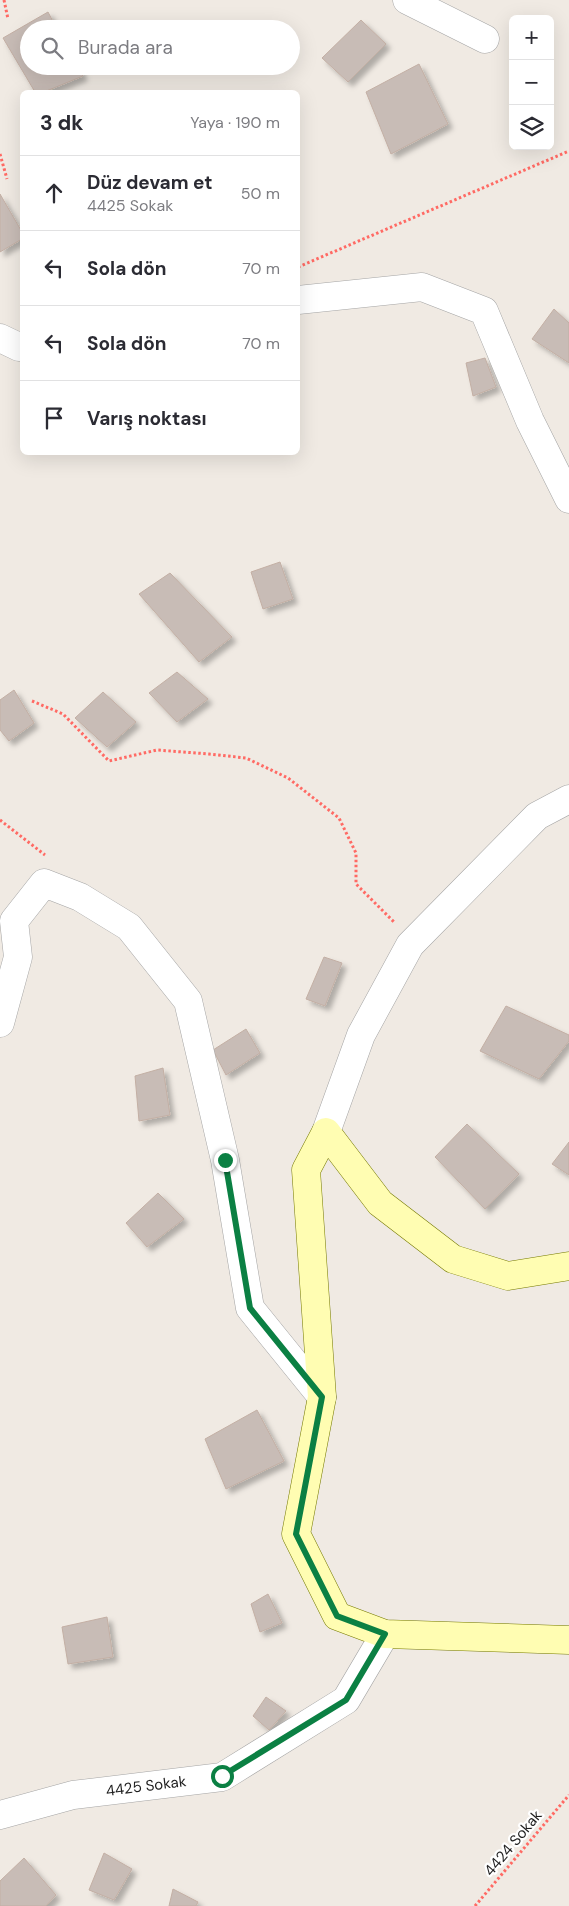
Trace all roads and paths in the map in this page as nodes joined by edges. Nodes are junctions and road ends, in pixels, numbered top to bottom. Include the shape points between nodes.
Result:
1 (4, 0) edge
2 (408, 0) edge
3 (8, 19) dead end
4 (485, 39) dead end
5 (569, 151) edge
6 (0, 154) edge
7 (7, 179) dead end
8 (300, 267) edge
9 (300, 300) edge
10 (0, 338) edge
11 (20, 347) edge
12 (569, 499) edge
13 (32, 701) dead end
14 (569, 799) edge
15 (0, 820) edge
16 (44, 883) junction
17 (414, 941) junction
18 (0, 1023) edge
19 (326, 1132) junction
20 (569, 1266) edge
21 (322, 1397) junction
22 (385, 1634) junction
23 (569, 1640) edge
24 (569, 1795) edge
25 (0, 1815) edge
26 (475, 1906) edge

1 - 3 path
2 - 4 street
5 - 8 path
6 - 7 path
9 - 12 street via 422,287 484,311 530,421
10 - 11 street
13 - 17 path via 64,714 109,761 157,750 209,754 246,758 288,778 339,818 356,853 356,884
14 - 17 street via 536,816
15 - 16 path via 46,855
16 - 18 street via 14,921 18,957
16 - 21 street via 80,897 129,927 188,1001 225,1160 250,1308
17 - 19 street via 361,1035
19 - 20 street via 380,1203 453,1259 508,1276
19 - 21 street via 306,1170
21 - 22 street via 296,1534 337,1616
22 - 23 street
22 - 25 street, 4425 Sokak via 346,1700 222,1776 73,1795
24 - 26 path, 4424 Sokak

